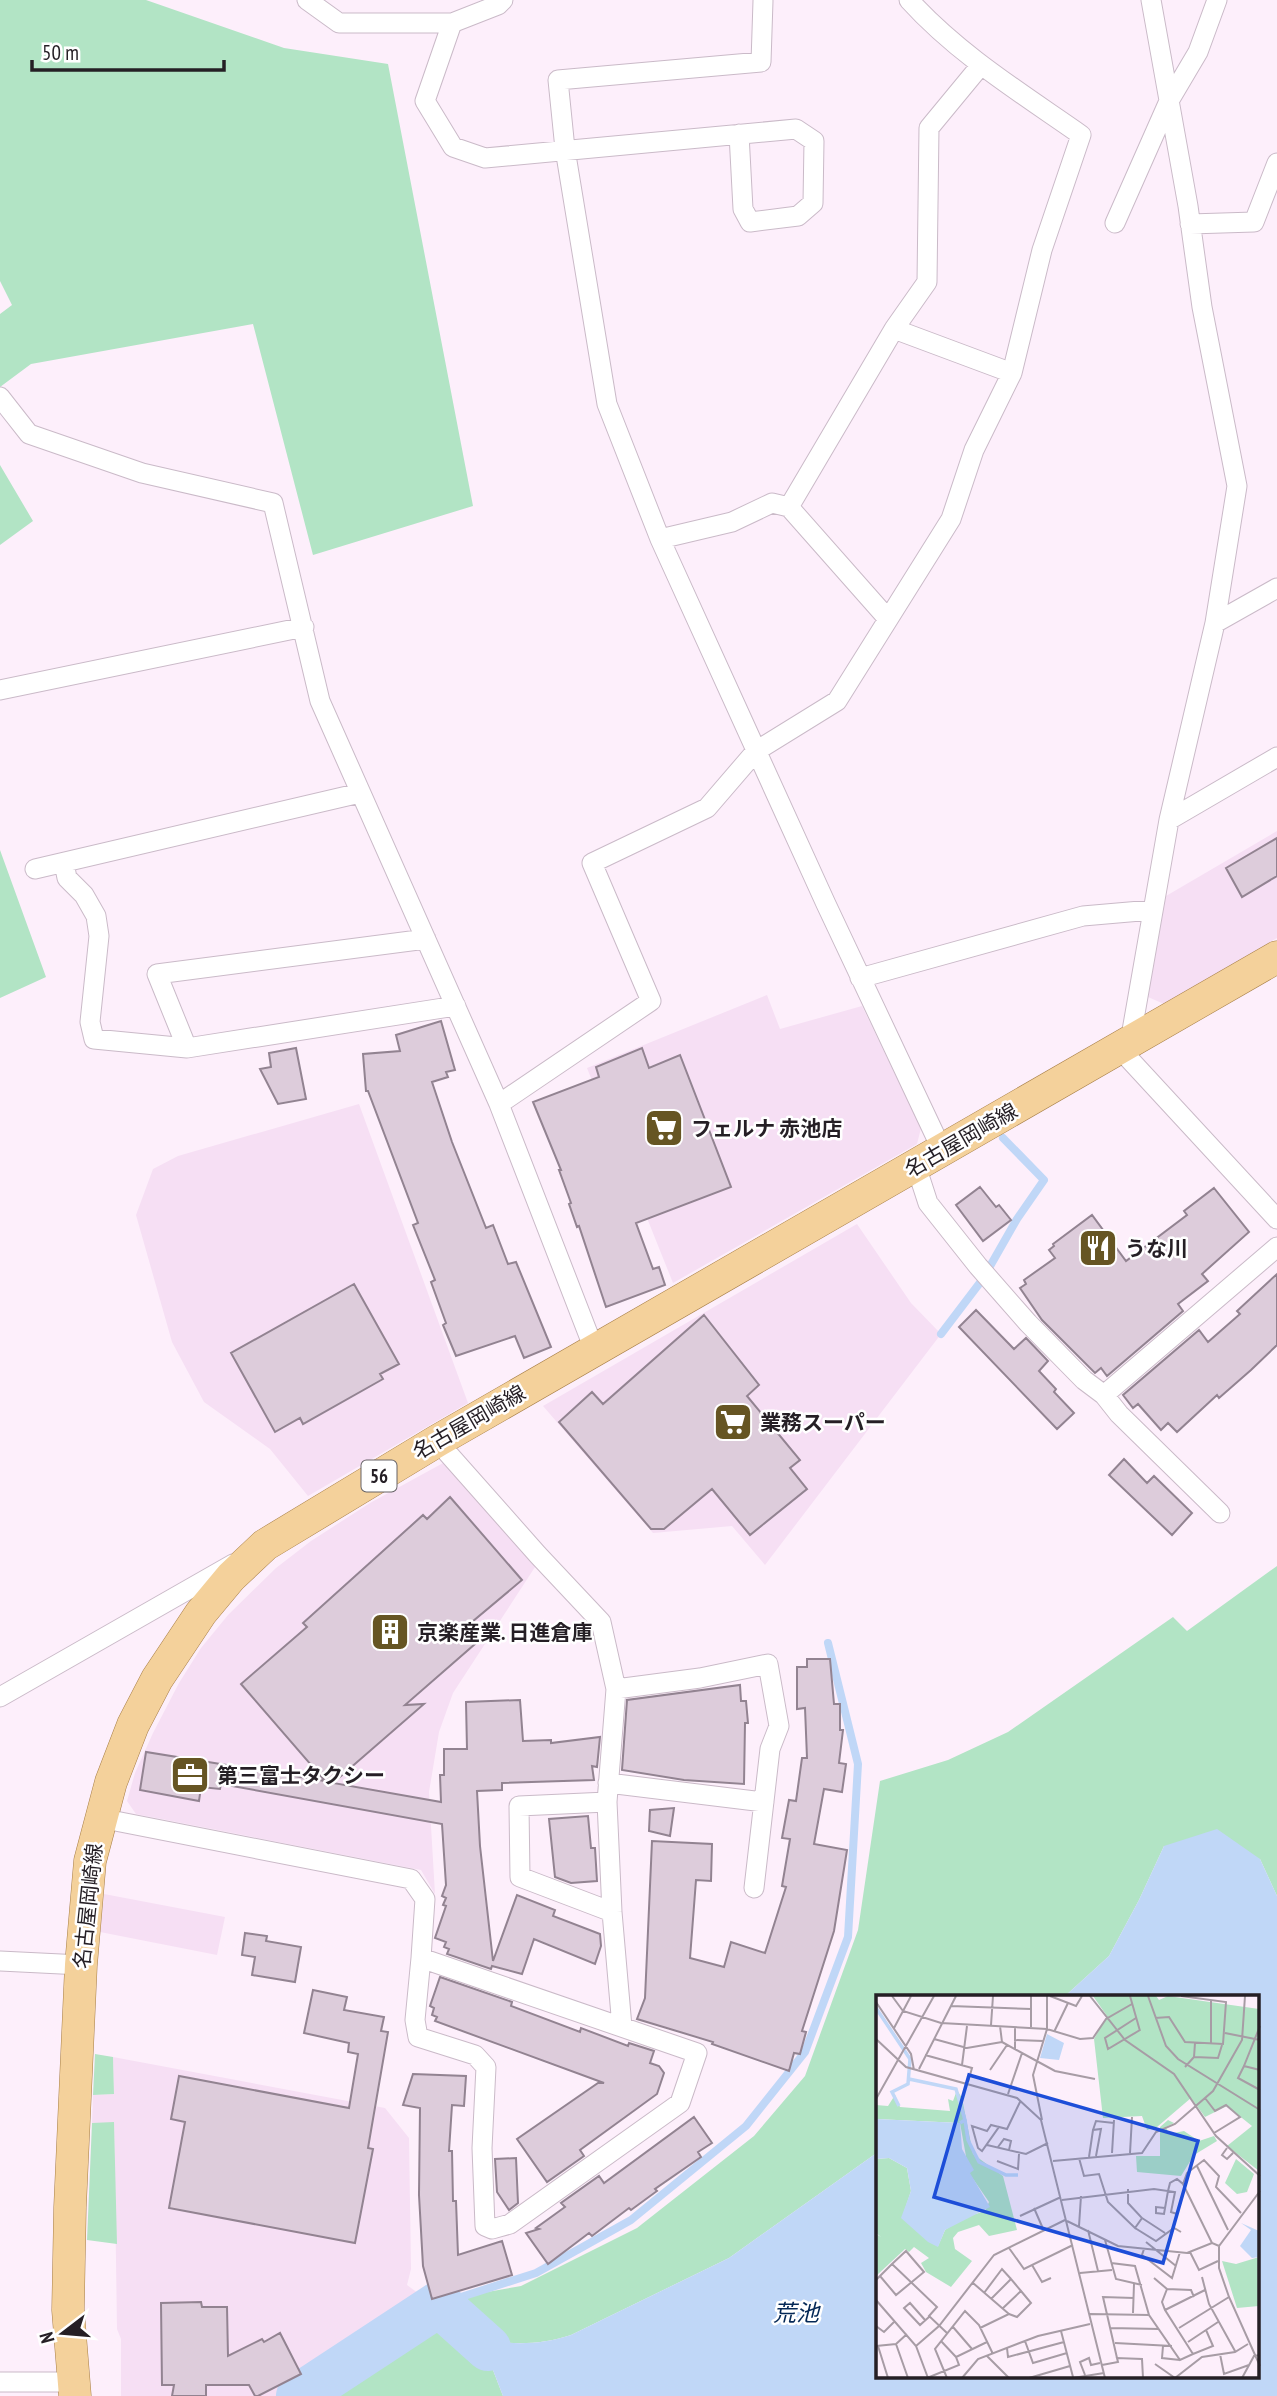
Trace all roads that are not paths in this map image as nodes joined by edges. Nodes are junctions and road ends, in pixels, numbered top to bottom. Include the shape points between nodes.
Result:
1 (307, 0) edge
2 (503, 0) edge
3 (909, 0) edge
4 (1151, 0) edge
5 (1217, 0) edge
6 (763, 1) edge
7 (452, 23) junction
8 (981, 65) junction
9 (1169, 101) junction
10 (739, 134) junction
11 (565, 149) junction
12 (1277, 163) edge
13 (1115, 223) dead end
14 (1190, 224) junction
15 (894, 329) junction
16 (1012, 373) junction
17 (0, 397) edge
18 (789, 507) junction
19 (660, 539) junction
20 (1277, 588) edge
21 (888, 619) junction
22 (1214, 623) junction
23 (304, 627) junction
24 (0, 690) edge
25 (756, 751) junction
26 (1277, 757) edge
27 (360, 793) junction
28 (1168, 820) junction
29 (64, 863) junction
30 (35, 869) dead end
31 (1152, 910) junction
32 (426, 939) junction
33 (1277, 957) edge
34 (860, 978) junction
35 (456, 1006) junction
36 (1125, 1045) junction
37 (187, 1048) junction
38 (499, 1104) junction
39 (929, 1158) junction
40 (1277, 1219) edge
41 (1277, 1247) edge
42 (594, 1349) junction
43 (1104, 1395) junction
44 (437, 1441) junction
45 (1220, 1513) dead end
46 (265, 1545) junction
47 (616, 1689) junction
48 (0, 1697) edge
49 (608, 1793) junction
50 (764, 1802) junction
51 (100, 1818) junction
52 (754, 1888) dead end
53 (612, 1912) junction
54 (421, 1958) junction
55 (0, 1961) edge
56 (81, 1965) junction
57 (622, 2027) junction
58 (0, 2382) edge
59 (74, 2389) edge

1 - 7 street via 339,23
2 - 7 street
3 - 8 street via 933,27
4 - 9 street
5 - 9 street via 1198,52
6 - 11 street via 761,62 558,80
7 - 11 street via 425,101 453,147 485,158
8 - 15 street via 929,128 927,282
8 - 16 street via 1081,135 1042,250
9 - 13 street
9 - 14 street
10 - 10 street via 796,129 814,141 813,203 798,216 750,222 743,209
10 - 11 street
11 - 19 street via 607,404
12 - 14 street via 1254,222
14 - 22 street via 1237,486
15 - 16 street
15 - 18 street
16 - 21 street via 974,450 951,519
17 - 23 street via 29,434 142,473 273,503
18 - 19 street via 772,503 732,522
18 - 21 street
19 - 25 street
20 - 22 street
21 - 25 street via 837,701
22 - 28 street
23 - 24 street
23 - 27 street via 320,701
25 - 34 street
25 - 38 street via 707,808 592,863 651,1001
26 - 28 street
27 - 29 street
27 - 32 street
28 - 31 street
29 - 30 street
29 - 37 street via 67,878 96,916 99,936 90,1022 94,1038
31 - 34 street via 1083,916
31 - 36 street
32 - 35 street
32 - 37 street via 157,974
33 - 36 main road, 名古屋岡崎線 / 56
34 - 39 street
35 - 37 street
35 - 38 street
36 - 39 main road, 名古屋岡崎線 / 56
36 - 40 street
38 - 42 street
39 - 42 main road, 名古屋岡崎線 / 56
39 - 43 street via 928,1203 1028,1323
41 - 43 street
42 - 44 main road, 名古屋岡崎線 / 56
43 - 45 street
44 - 46 main road, 名古屋岡崎線 / 56
44 - 47 street via 601,1622
46 - 48 street
46 - 51 main road, 名古屋岡崎線 / 56 via 201,1613 157,1679 133,1725
47 - 49 street
47 - 50 street via 768,1664 779,1726
49 - 50 street
49 - 53 street
49 - 53 street via 519,1805 520,1877
50 - 52 street
51 - 54 street via 411,1879 425,1899
51 - 56 main road, 名古屋岡崎線 / 56 via 90,1861
53 - 57 street
54 - 57 street
54 - 57 street via 415,2020 418,2037 475,2055 486,2067 481,2148 485,2227 510,2224 680,2102 697,2053
55 - 56 street
56 - 59 main road, 名古屋岡崎線 / 56 via 68,2310
58 - 59 street

